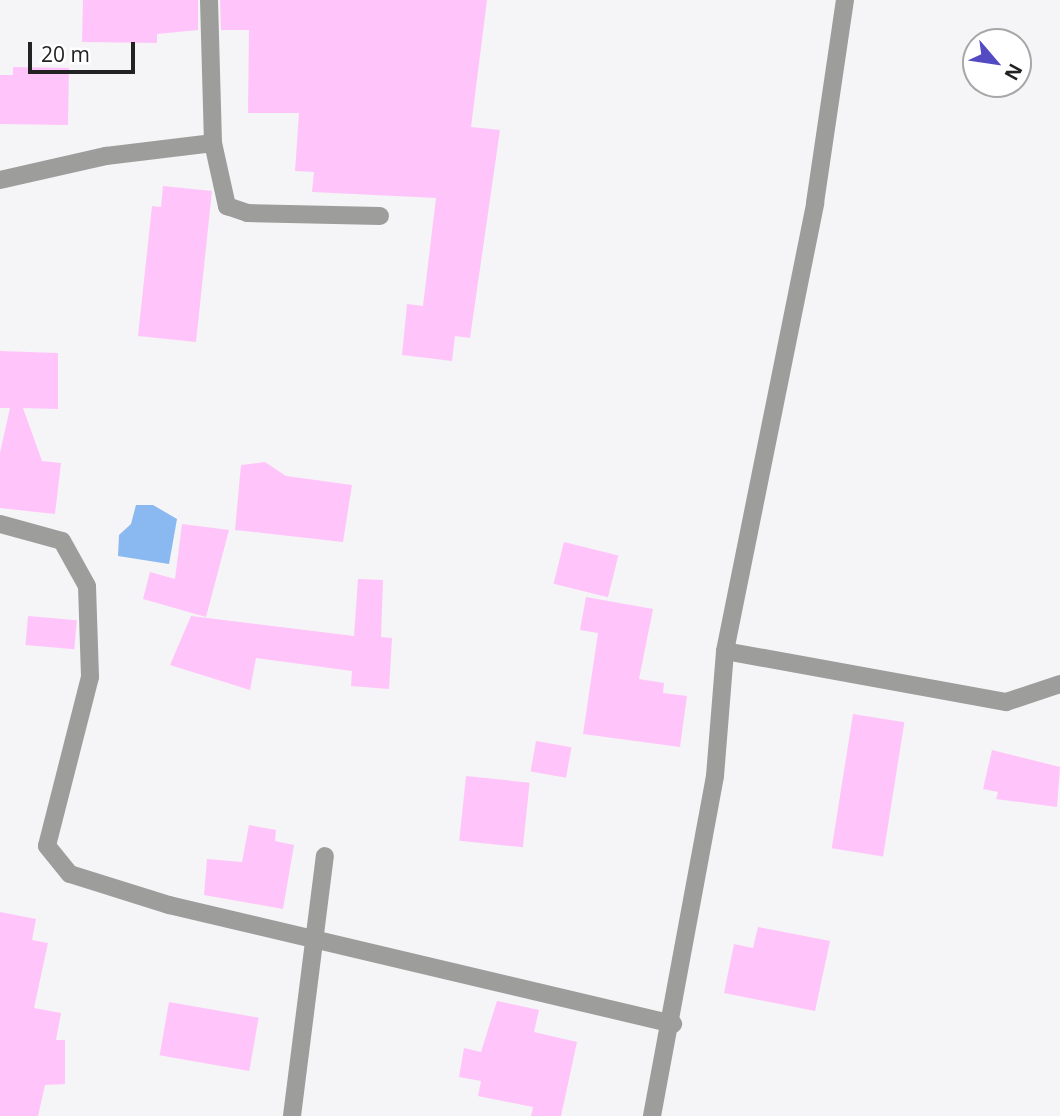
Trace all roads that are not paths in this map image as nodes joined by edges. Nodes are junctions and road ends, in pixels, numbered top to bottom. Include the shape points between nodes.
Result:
1 (209, 0) edge
2 (845, 0) edge
3 (214, 143) junction
4 (0, 180) edge
5 (380, 216) dead end
6 (0, 524) edge
7 (724, 651) junction
8 (1060, 684) edge
9 (325, 856) dead end
10 (319, 939) junction
11 (673, 1024) junction
12 (292, 1116) edge
13 (652, 1116) edge

1 - 3 street
2 - 7 street via 815,203
3 - 4 street via 106,156
3 - 5 street via 225,201 234,211
6 - 10 street via 62,541 79,565 93,621 79,739 48,829 47,846 58,864 89,882 169,905
7 - 8 street via 1006,702
7 - 11 street via 715,776
9 - 10 street
10 - 11 street
10 - 12 street
11 - 13 street

